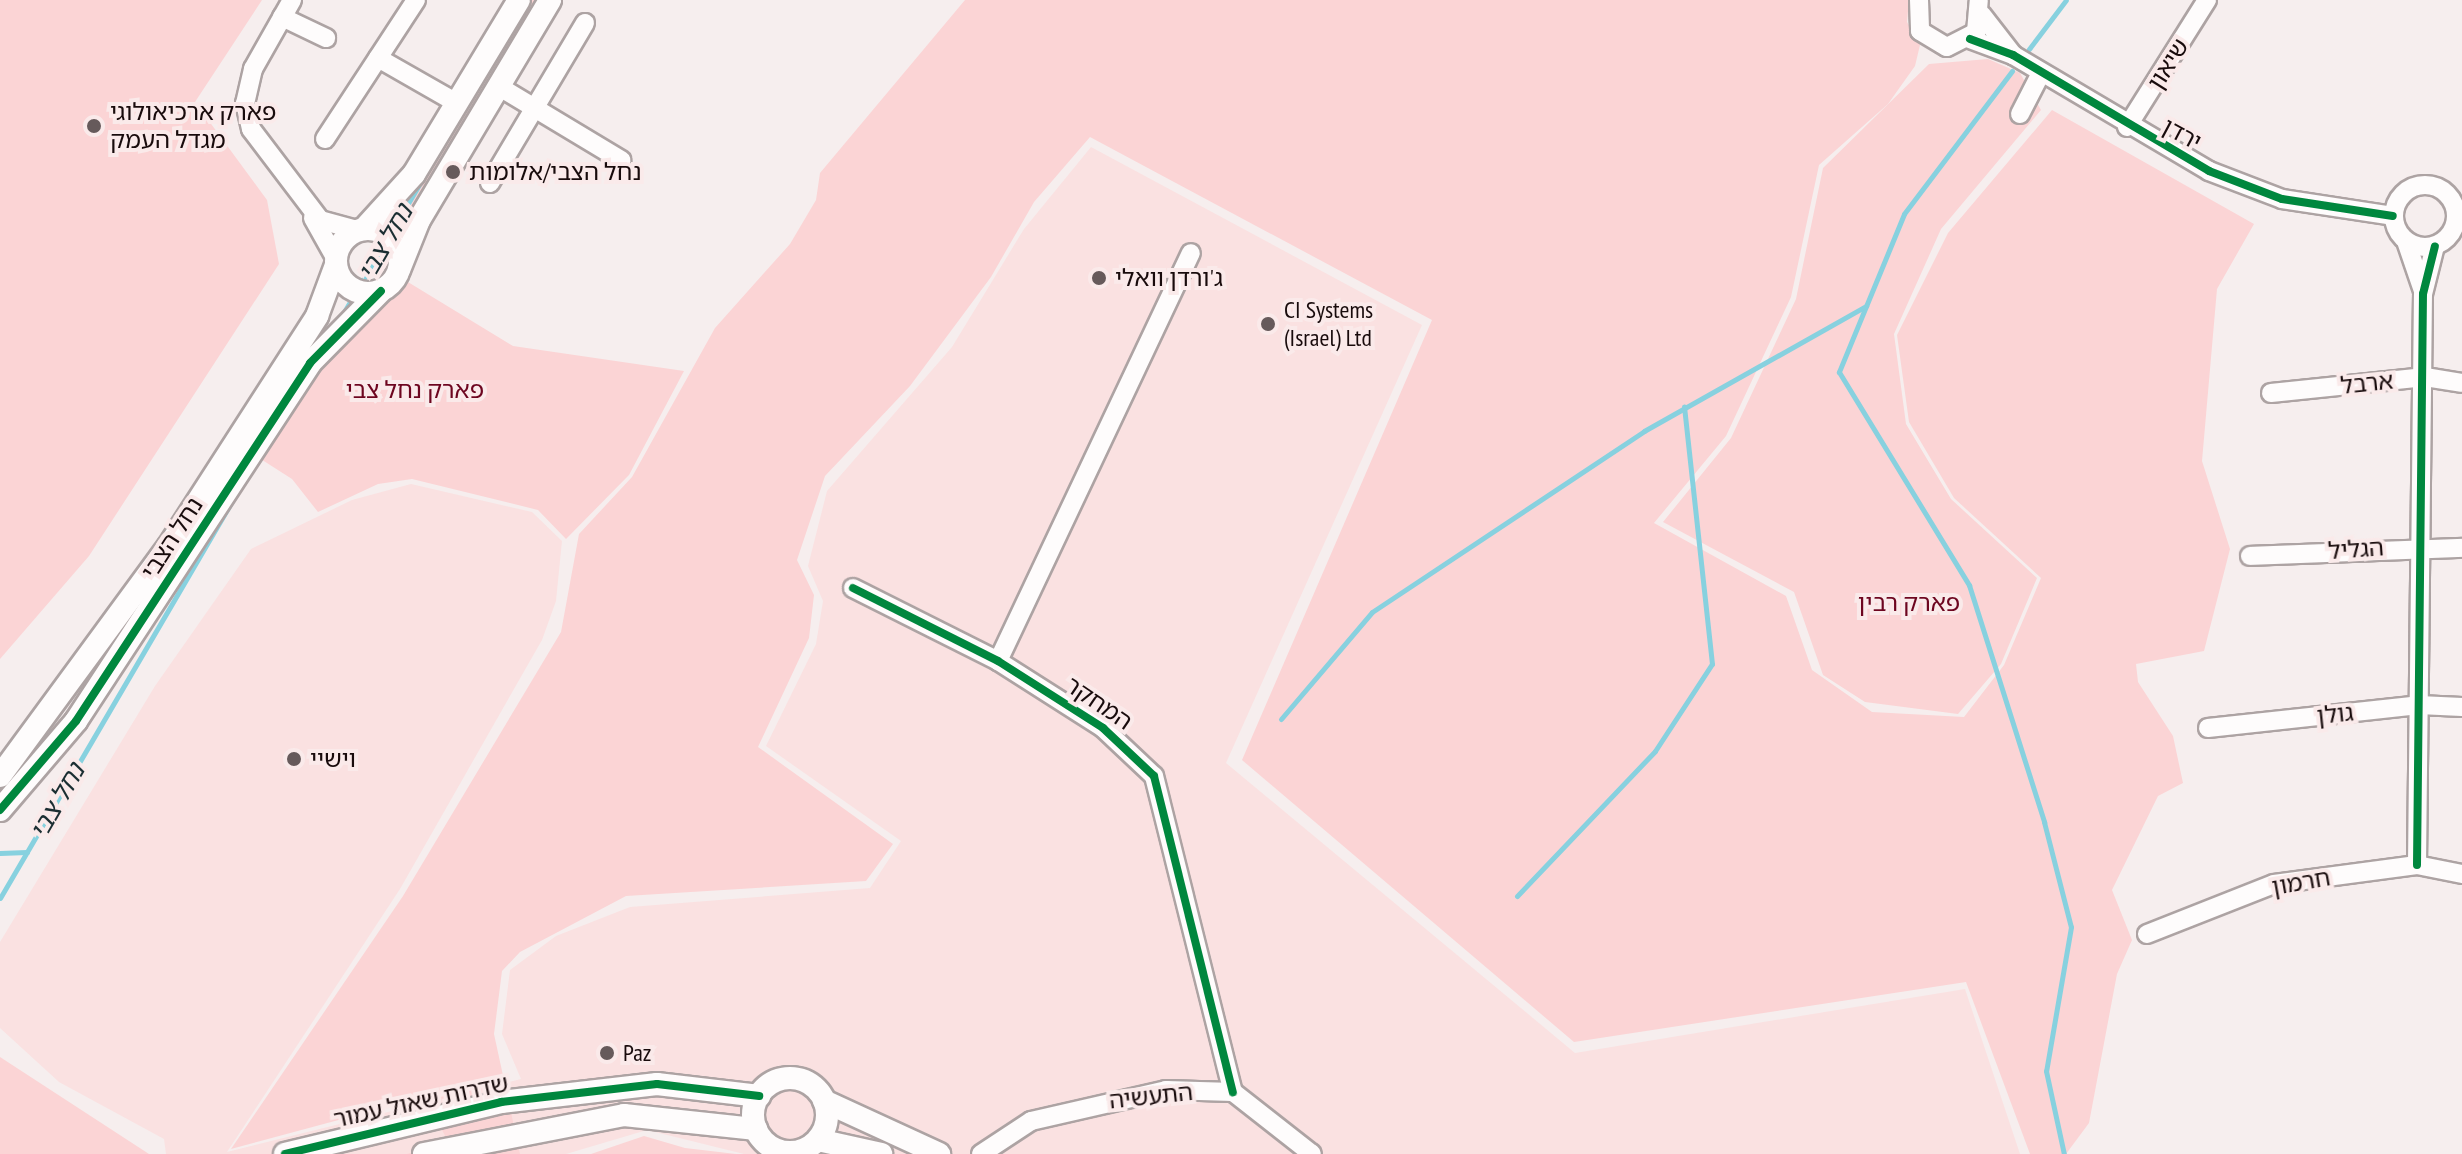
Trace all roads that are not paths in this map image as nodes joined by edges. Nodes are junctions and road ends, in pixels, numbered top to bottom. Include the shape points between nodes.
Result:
1 (292, 0) edge
2 (416, 0) edge
3 (519, 0) edge
4 (550, 0) edge
5 (1919, 0) edge
6 (2207, 0) edge
7 (1981, 7) edge
8 (282, 17) junction
9 (585, 23) dead end
10 (326, 38) dead end
11 (1970, 39) junction
12 (2013, 55) junction
13 (378, 58) junction
14 (2041, 73) junction
15 (498, 86) junction
16 (457, 103) junction
17 (534, 108) junction
18 (2020, 114) dead end
19 (2127, 127) junction
20 (325, 139) dead end
21 (621, 160) dead end
22 (490, 183) dead end
23 (2458, 206) edge
24 (310, 207) junction
25 (2393, 216) junction
26 (361, 229) junction
27 (2449, 237) edge
28 (2406, 241) junction
29 (1191, 253) dead end
30 (336, 262) junction
31 (399, 270) junction
32 (381, 291) junction
33 (2423, 294) junction
34 (2425, 377) junction
35 (2462, 383) edge
36 (2271, 393) dead end
37 (2422, 545) junction
38 (2462, 548) edge
39 (2250, 556) dead end
40 (853, 588) dead end
41 (998, 661) junction
42 (2419, 705) junction
43 (2462, 707) edge
44 (2208, 728) dead end
45 (0, 776) edge
46 (0, 810) edge
47 (2417, 865) junction
48 (2462, 874) edge
49 (2147, 934) dead end
50 (1233, 1092) junction
51 (759, 1096) junction
52 (824, 1101) junction
53 (756, 1129) junction
54 (818, 1140) junction
55 (785, 1153) edge
56 (285, 1154) edge
57 (424, 1154) edge
58 (881, 1154) edge
59 (939, 1154) edge
60 (981, 1154) edge
61 (1312, 1154) edge

1 - 8 street
2 - 13 street
3 - 16 street
4 - 15 street
5 - 11 street via 1916,20 1927,39 1947,47
6 - 19 street, שיאון
7 - 11 street
7 - 12 street, ירדן
8 - 10 street
8 - 24 street via 253,69 245,103 251,129
9 - 17 street
11 - 12 street, ירדן
12 - 14 street, ירדן
13 - 16 street
13 - 20 street
14 - 18 street
14 - 19 street, ירדן
15 - 17 street
15 - 31 street via 419,220
16 - 26 street via 397,199
17 - 21 street
17 - 22 street
19 - 25 street, ירדן via 2282,199
23 - 25 street via 2424,183 2401,196
23 - 27 street
24 - 26 street via 335,228
24 - 30 street
25 - 28 street
26 - 30 street via 341,243
26 - 31 street via 392,238
27 - 28 street
27 - 33 street
28 - 33 street
29 - 41 street
30 - 32 street via 349,287
30 - 45 street, נחל הצבי via 317,316 169,546
31 - 32 street
32 - 46 street, נחל הצבי via 310,363 76,721
33 - 34 street
34 - 35 street, ארבל
34 - 36 street, ארבל
34 - 37 street
37 - 38 street, הגליל
37 - 39 street, הגליל
37 - 42 street
40 - 41 street, המחקר
41 - 50 street, המחקר via 1103,728 1154,776
42 - 43 street, גולן
42 - 44 street, גולן
42 - 47 street
47 - 48 street, חרמון
47 - 49 street, חרמון via 2274,884
50 - 60 street, התעשיה via 1120,1096 1031,1121
50 - 61 street
51 - 52 street via 790,1078 813,1086
51 - 53 street
51 - 56 street, שדרות שאול עמור via 657,1084 516,1100
52 - 54 street via 827,1119
52 - 59 street
53 - 55 street
53 - 57 street via 624,1115
54 - 55 street
54 - 58 street

